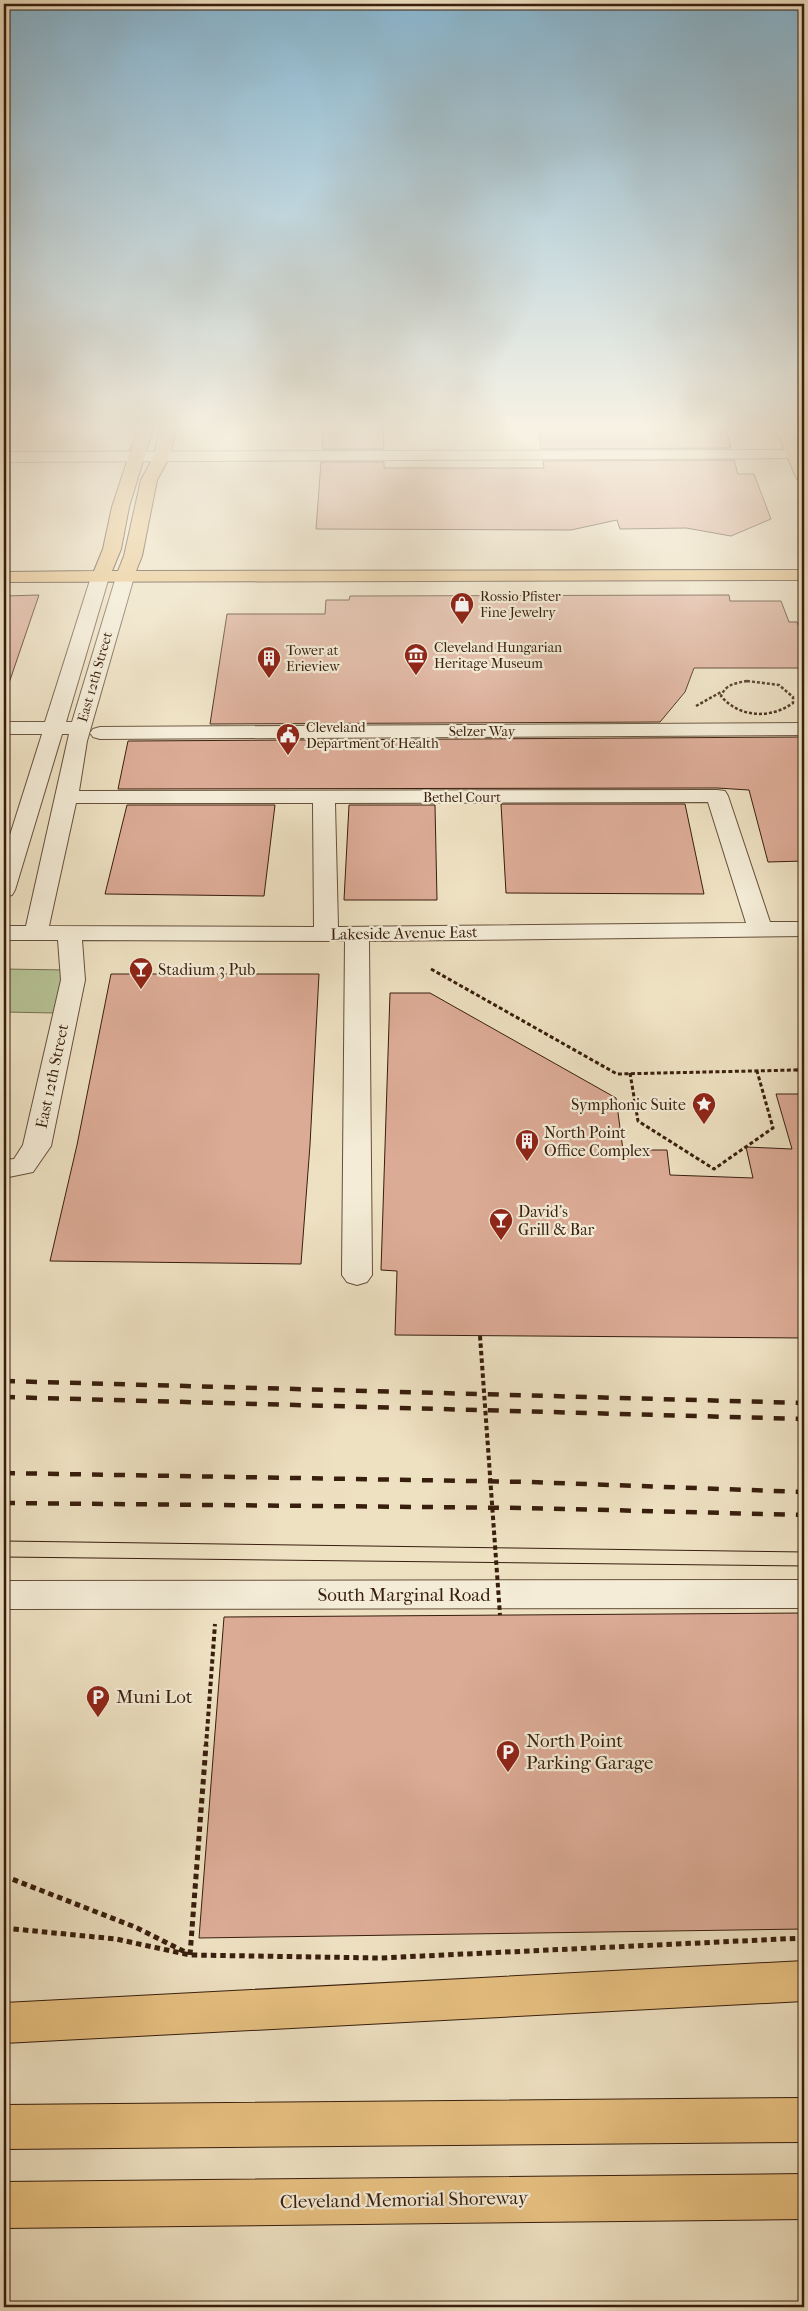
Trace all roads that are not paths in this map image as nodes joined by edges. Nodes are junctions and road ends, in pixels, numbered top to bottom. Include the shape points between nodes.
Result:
1 (117, 533) edge
2 (138, 533) edge
3 (804, 575) edge
4 (4, 577) edge
5 (100, 577) junction
6 (124, 577) junction
7 (4, 728) edge
8 (54, 728) junction
9 (804, 729) edge
10 (90, 730) junction
11 (67, 796) junction
12 (324, 798) junction
13 (4, 890) edge
14 (760, 929) junction
15 (804, 929) edge
16 (4, 933) edge
17 (36, 933) junction
18 (69, 933) junction
19 (356, 933) junction
20 (326, 934) junction
21 (4, 1170) edge
22 (357, 1275) dead end
23 (804, 1594) edge
24 (4, 1595) edge
25 (804, 1981) edge
26 (4, 2023) edge
27 (804, 2120) edge
28 (4, 2127) edge
29 (804, 2196) edge
30 (4, 2204) edge

1 - 5 main road, East 12th Street via 111,556
2 - 6 main road, East 12th Street
3 - 6 main road
4 - 5 main road
5 - 6 main road
5 - 8 street, East 12th Street
6 - 10 street, East 12th Street
7 - 8 street, Selzer Way
8 - 10 street, Selzer Way
8 - 13 street, East 12th Street
9 - 10 street, Selzer Way
10 - 11 street, East 12th Street
11 - 12 street, Bethel Court
11 - 17 street, East 12th Street
12 - 14 street, Bethel Court via 717,796
12 - 20 street
14 - 15 street, Lakeside Avenue East
14 - 19 street, Lakeside Avenue East
16 - 17 street, Lakeside Avenue East
17 - 18 street, Lakeside Avenue East
18 - 20 street, Lakeside Avenue East
18 - 21 street, East 12th Street via 73,980 37,1146 23,1166
19 - 20 street, Lakeside Avenue East
19 - 22 street
23 - 24 street, South Marginal Road
25 - 26 main road
27 - 28 main road
29 - 30 main road, Cleveland Memorial Shoreway

